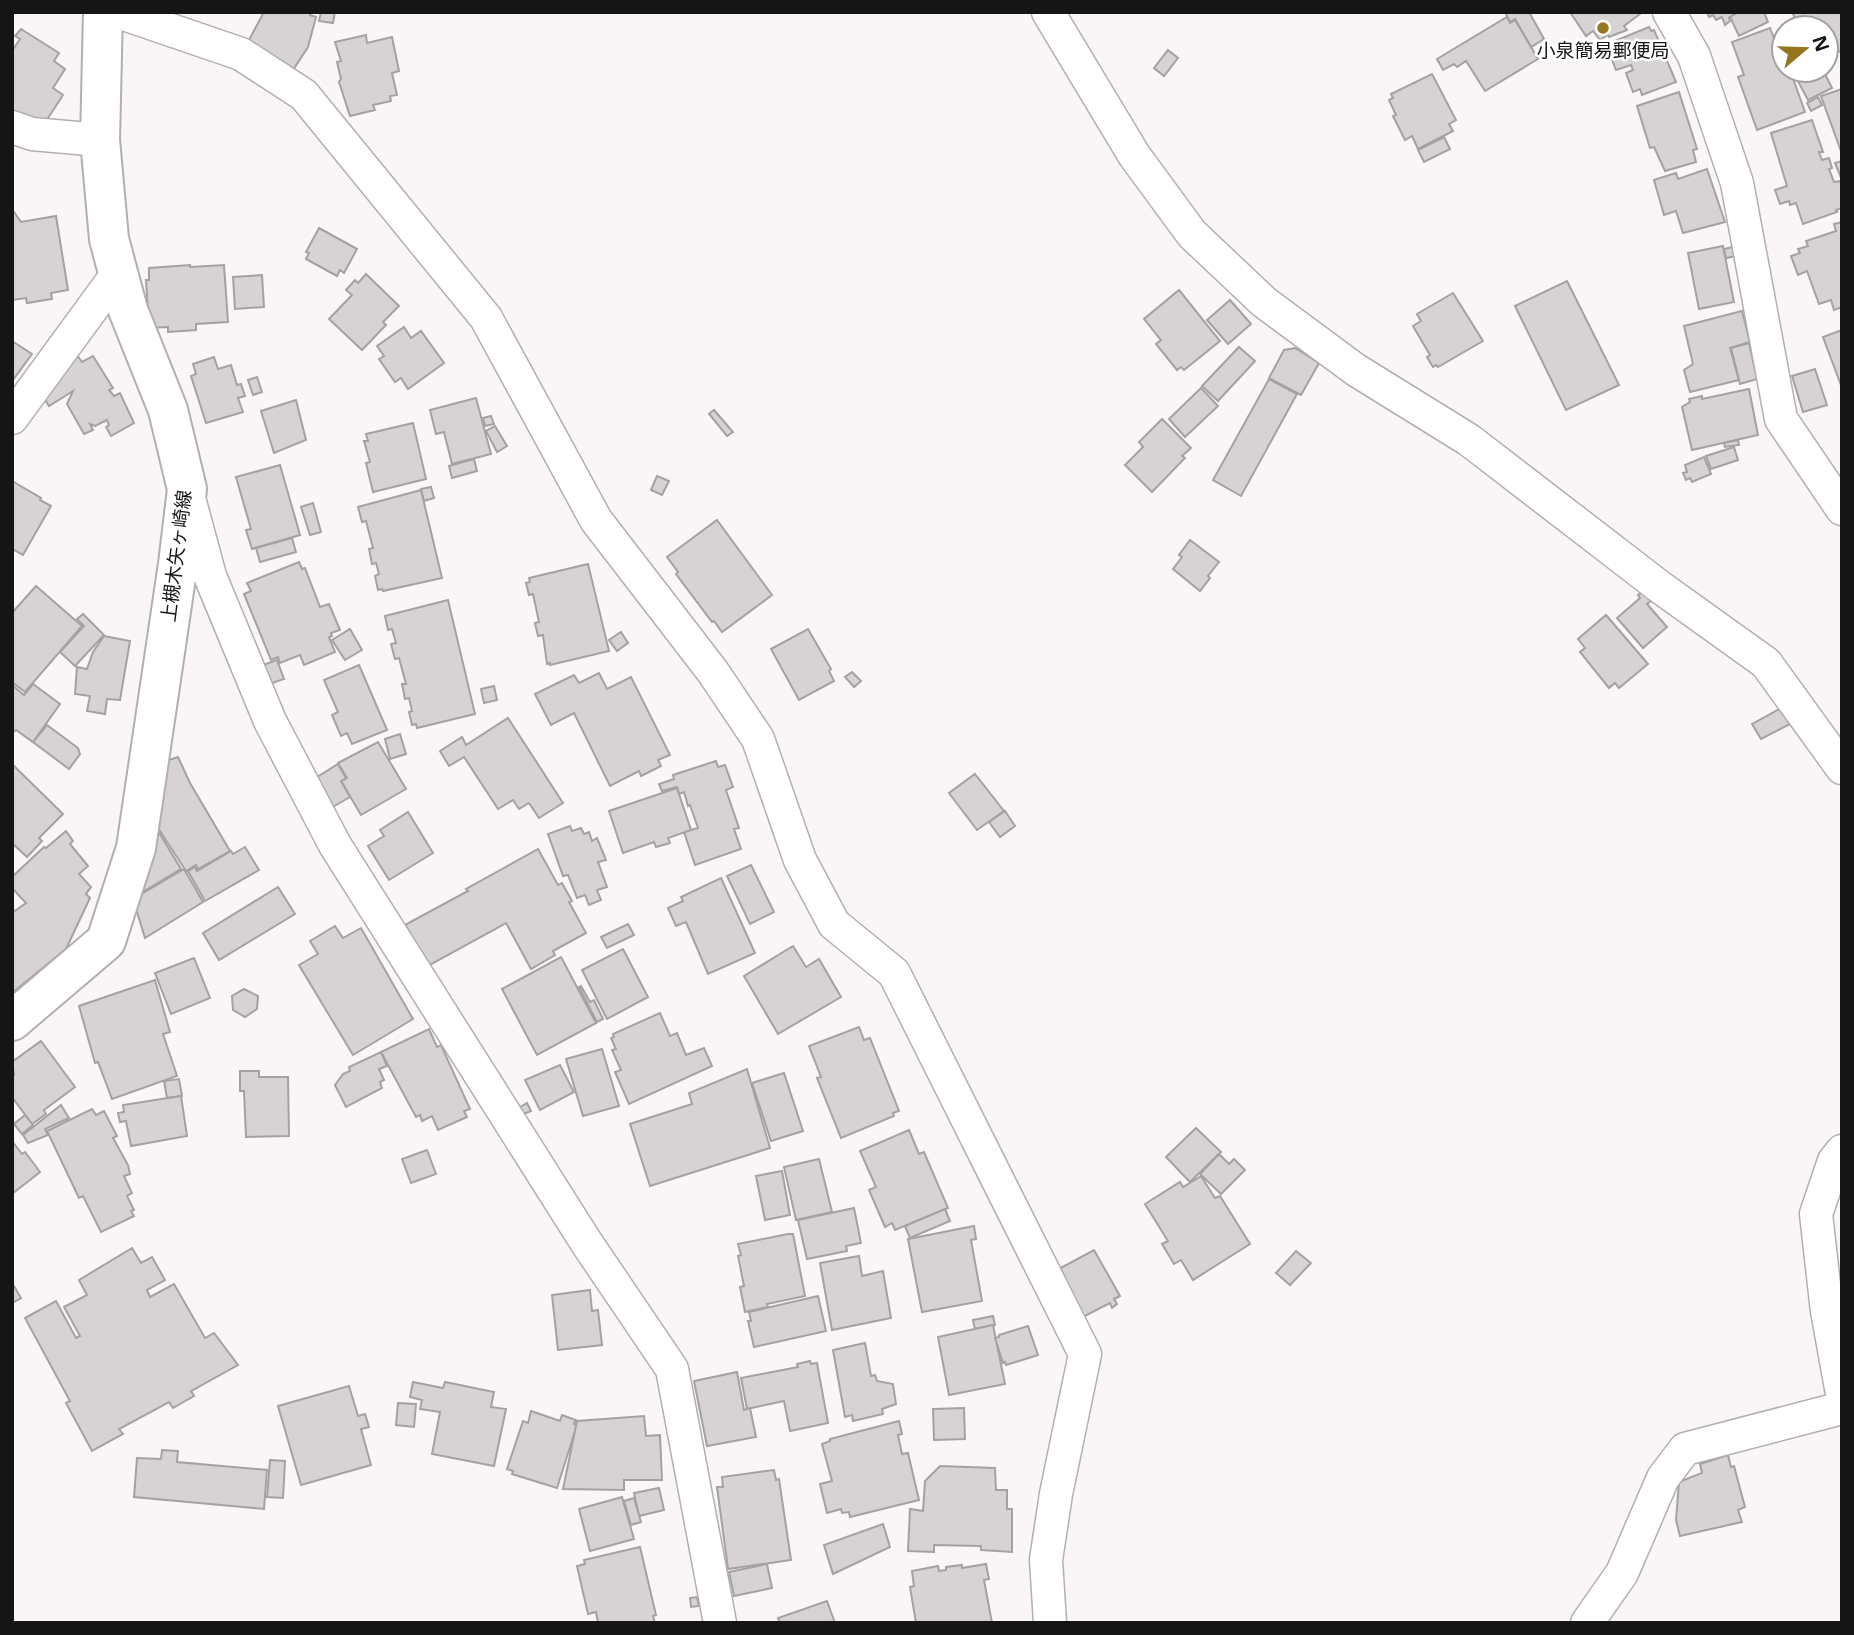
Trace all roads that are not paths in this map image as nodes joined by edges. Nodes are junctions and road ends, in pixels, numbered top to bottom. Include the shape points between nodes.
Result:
1 (103, 12) edge
2 (125, 12) edge
3 (1048, 12) edge
4 (1670, 12) edge
5 (12, 127) edge
6 (100, 140) junction
7 (118, 273) junction
8 (12, 418) edge
9 (187, 489) junction
10 (1842, 509) edge
11 (1842, 768) edge
12 (12, 1021) edge
13 (1842, 1151) edge
14 (1842, 1394) edge
15 (1842, 1408) edge
16 (720, 1623) edge
17 (1050, 1623) edge
18 (1587, 1623) edge

1 - 6 main road, 上槻木矢ヶ崎線
2 - 17 street via 241,54 304,95 486,318 596,520 758,739 800,860 834,924 894,974 1085,1354 1046,1560
3 - 11 street via 1134,155 1192,234 1264,302 1356,370 1469,440 1766,663
4 - 10 street via 1694,56 1737,183 1781,419
5 - 6 street via 32,134
6 - 7 main road, 上槻木矢ヶ崎線 via 109,239
7 - 8 street
7 - 9 main road, 上槻木矢ヶ崎線 via 168,410
9 - 12 main road, 上槻木矢ヶ崎線 via 136,848 106,941
9 - 16 street via 210,576 270,721 335,845 586,1242 672,1369
13 - 14 street via 1834,1161 1816,1214
15 - 18 street via 1685,1449 1664,1478 1622,1573

